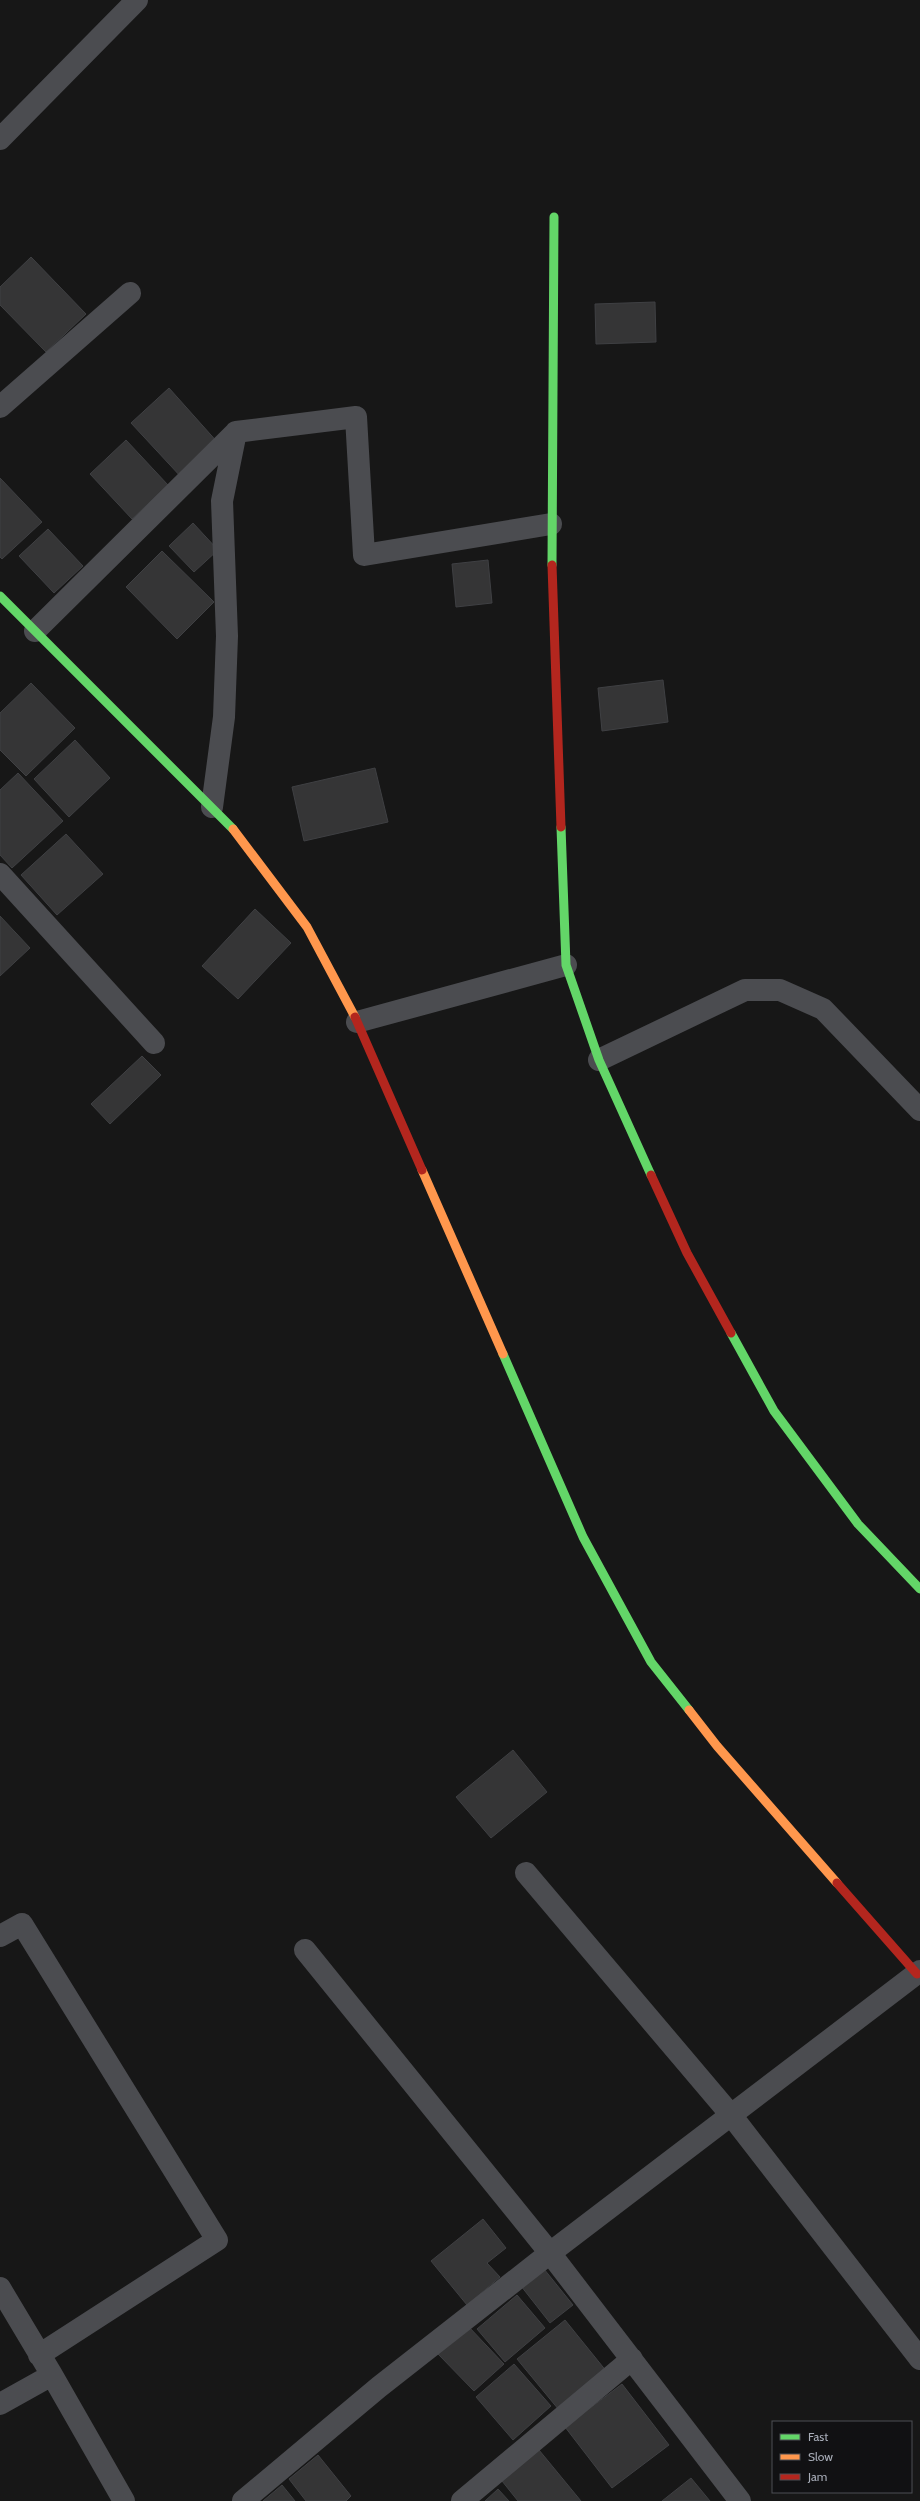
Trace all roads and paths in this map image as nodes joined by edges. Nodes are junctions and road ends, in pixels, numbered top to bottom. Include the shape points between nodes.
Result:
1 (137, 0) edge
2 (0, 138) edge
3 (554, 217) dead end
4 (130, 293) dead end
5 (0, 407) edge
6 (236, 432) junction
7 (551, 524) junction
8 (0, 596) edge
9 (35, 631) junction
10 (212, 808) junction
11 (0, 874) edge
12 (566, 965) junction
13 (357, 1022) junction
14 (154, 1043) dead end
15 (599, 1060) junction
16 (920, 1110) edge
17 (920, 1589) edge
18 (526, 1873) dead end
19 (0, 1936) edge
20 (305, 1950) dead end
21 (919, 1972) edge
22 (731, 2115) junction
23 (550, 2253) junction
24 (0, 2288) edge
25 (39, 2355) junction
26 (632, 2359) junction
27 (920, 2359) edge
28 (52, 2375) junction
29 (0, 2404) edge
30 (124, 2501) edge
31 (242, 2501) edge
32 (462, 2501) edge
33 (740, 2501) edge

1 - 2 street
3 - 7 street
4 - 5 street
6 - 7 street via 356,417 364,555
6 - 9 street
6 - 10 street via 222,501 227,651 224,717
7 - 12 street
8 - 9 street
9 - 10 street
10 - 13 street via 241,837 307,927
11 - 14 street
12 - 13 street
12 - 15 street
13 - 21 street via 583,1536 651,1662 717,1746
15 - 16 street via 744,990 780,990 823,1009
15 - 17 street via 687,1253 774,1411 858,1524
18 - 22 street
19 - 25 street via 22,1924 217,2240
20 - 23 street
21 - 22 street
22 - 23 street
22 - 27 street
23 - 26 street
23 - 31 street via 379,2387
24 - 25 street
25 - 28 street
26 - 32 street
26 - 33 street
28 - 29 street
28 - 30 street

